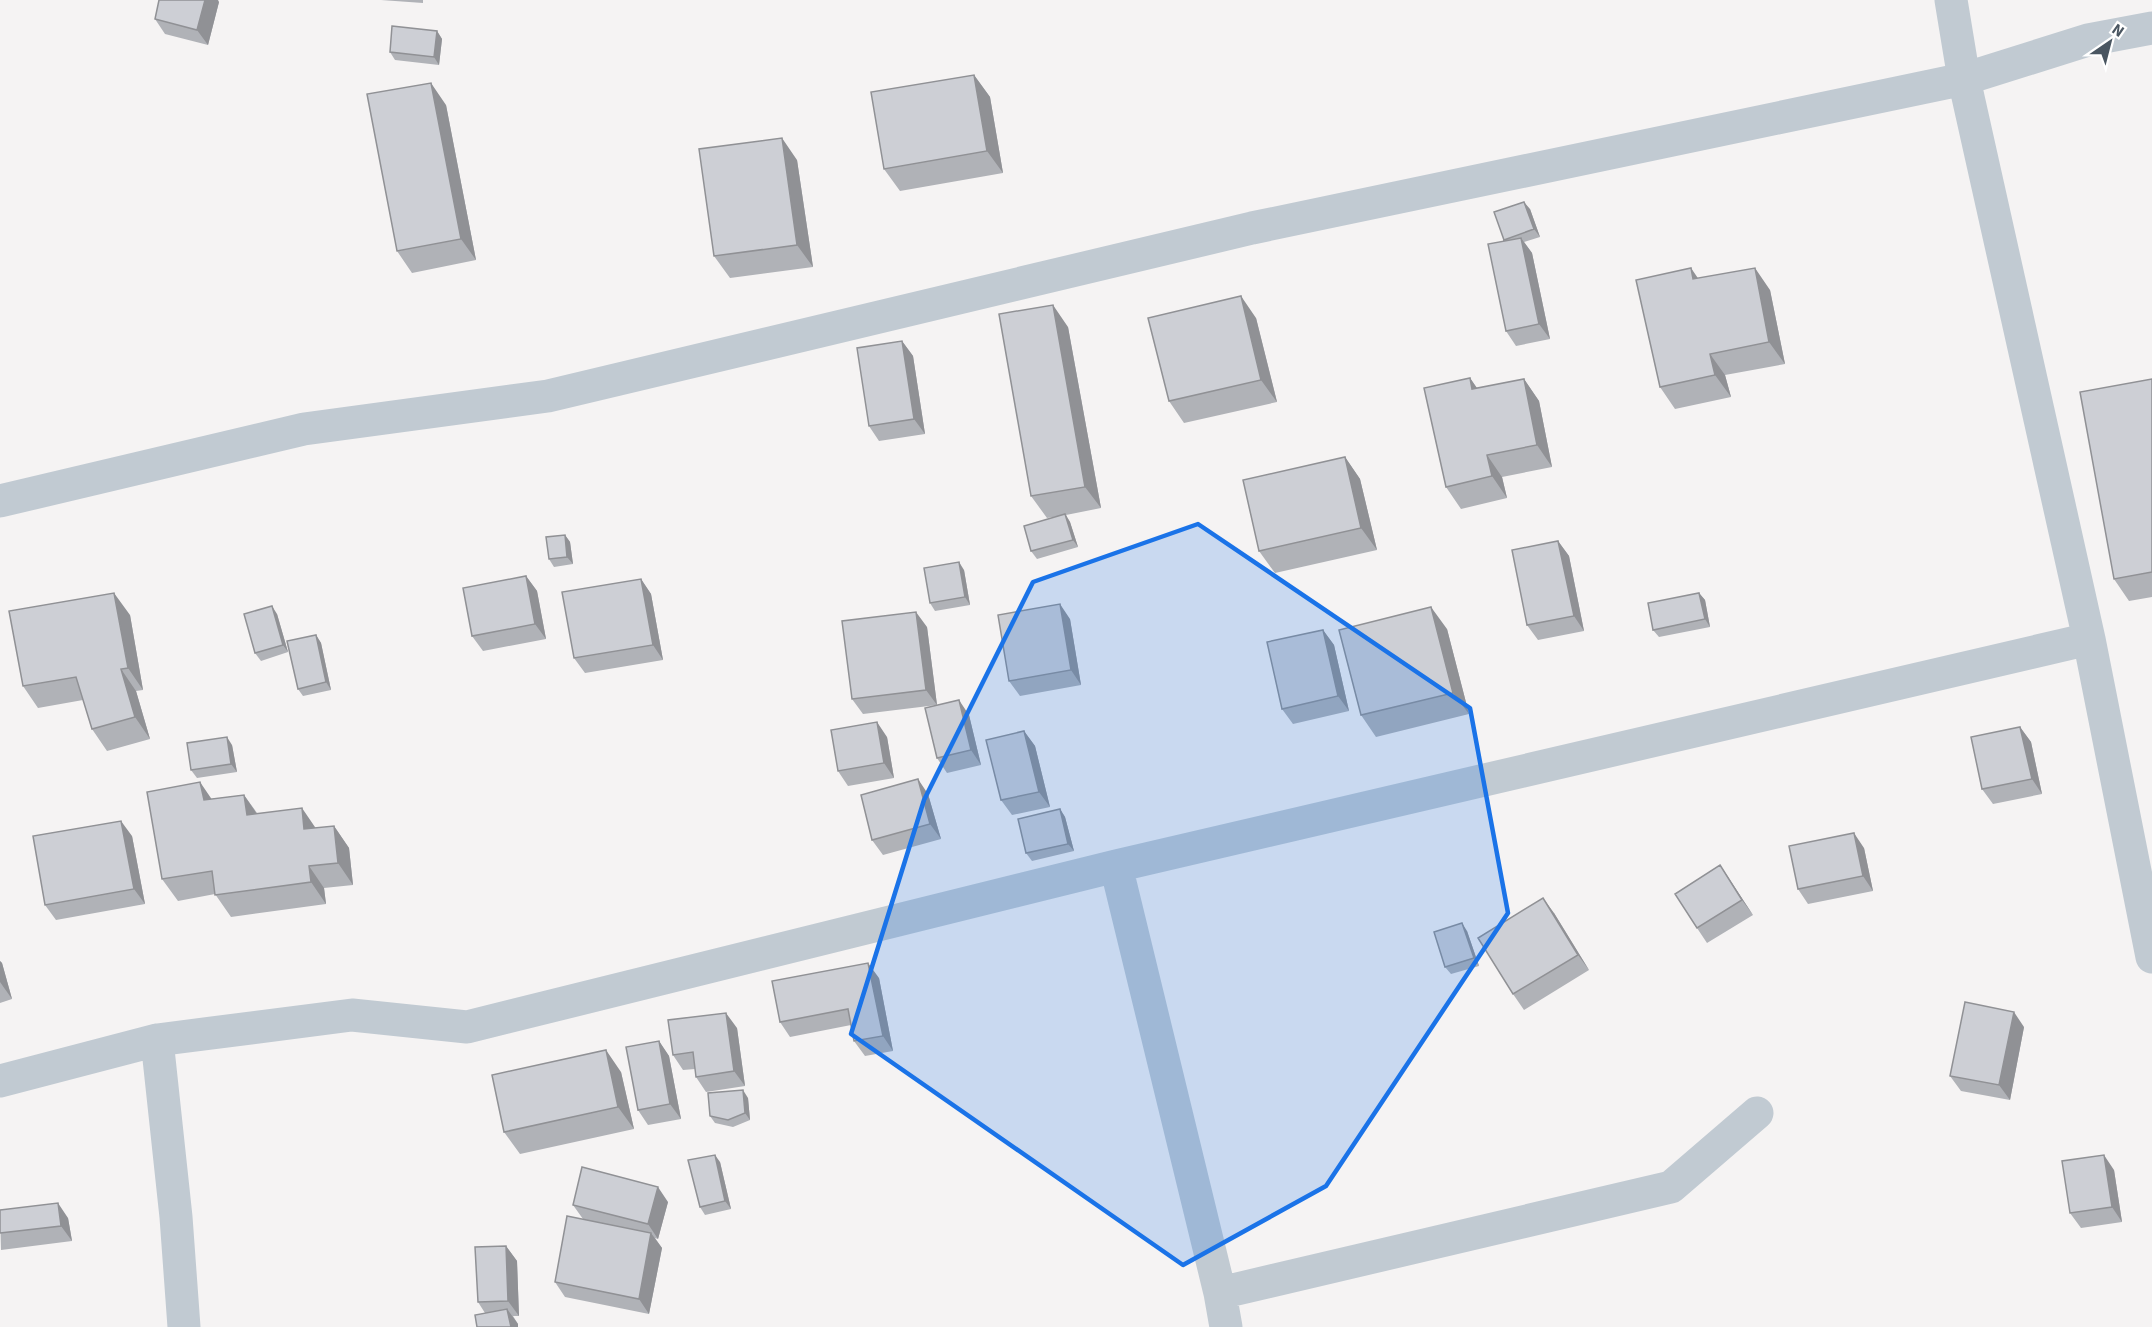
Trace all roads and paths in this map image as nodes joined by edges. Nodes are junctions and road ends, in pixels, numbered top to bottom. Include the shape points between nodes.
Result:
1 (1951, 0) edge
2 (2152, 28) edge
3 (1964, 79) junction
4 (0, 501) edge
5 (2089, 639) junction
6 (1116, 866) junction
7 (2152, 957) edge
8 (157, 1040) junction
9 (0, 1081) edge
10 (1757, 1113) dead end
11 (1220, 1293) junction
12 (184, 1327) edge
13 (1226, 1327) edge

1 - 3 street
2 - 3 street via 2088,40
3 - 4 street via 1252,228 548,396 304,429
3 - 5 street
5 - 6 street
5 - 7 street
6 - 8 street via 467,1027 352,1015
6 - 11 street
8 - 9 street
8 - 12 street
10 - 11 street via 1671,1187
11 - 13 street

